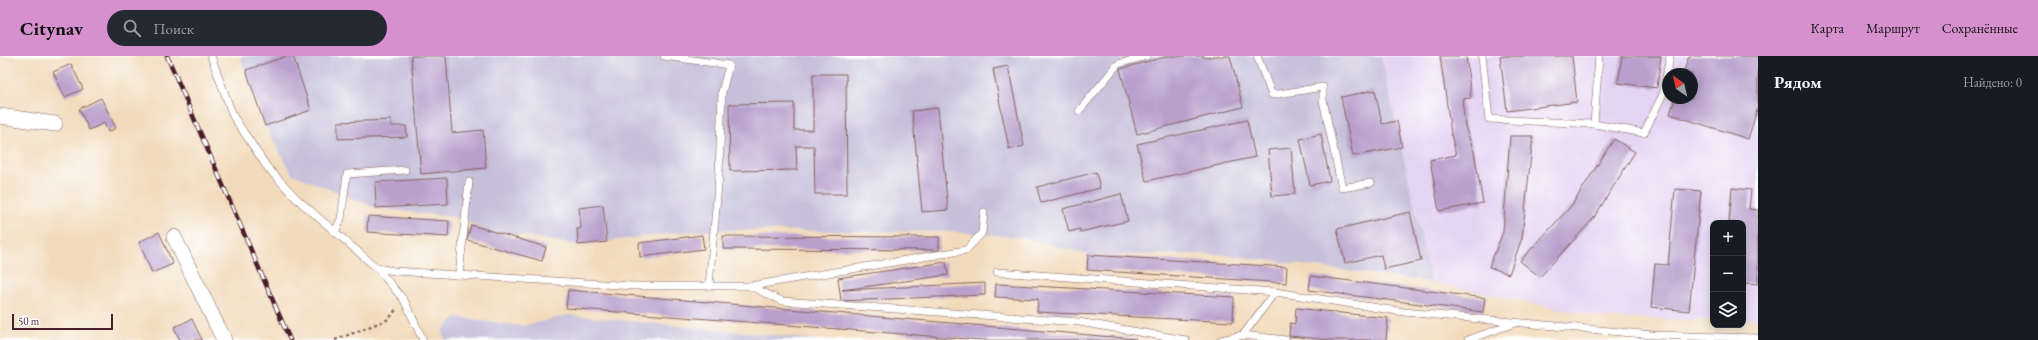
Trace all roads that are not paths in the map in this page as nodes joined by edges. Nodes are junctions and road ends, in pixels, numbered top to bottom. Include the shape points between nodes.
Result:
1 (211, 56) edge
2 (664, 56) edge
3 (1147, 56) edge
4 (1257, 56) edge
5 (1482, 56) edge
6 (1599, 56) edge
7 (1670, 56) edge
8 (1078, 111) dead end
9 (0, 116) edge
10 (55, 124) dead end
11 (1594, 124) junction
12 (405, 170) dead end
13 (469, 182) dead end
14 (1371, 183) dead end
15 (984, 212) dead end
16 (335, 232) junction
17 (174, 237) dead end
18 (377, 268) junction
19 (997, 272) dead end
20 (459, 275) junction
21 (709, 286) junction
22 (750, 286) junction
23 (1275, 292) junction
24 (1517, 322) junction
25 (1243, 335) junction
26 (1652, 337) edge
27 (1758, 338) edge
28 (224, 340) edge
29 (423, 340) edge
30 (1186, 340) edge
31 (1221, 340) edge
32 (1286, 340) edge
33 (1468, 340) edge
34 (1645, 340) edge

1 - 16 lane via 233,116 267,167 297,199
2 - 21 lane via 729,65 722,92 719,174
3 - 8 lane via 1118,64
4 - 14 lane via 1272,95 1323,87 1323,100 1342,188
5 - 11 lane via 1489,119
6 - 11 lane
7 - 11 lane via 1664,94 1644,133
9 - 10 street
12 - 16 lane via 347,174 341,220
13 - 20 lane
15 - 22 lane via 982,233 966,250
16 - 18 lane
17 - 28 street
18 - 20 lane
18 - 29 lane via 404,300
19 - 23 lane
20 - 21 lane via 634,286
21 - 22 lane
22 - 30 lane via 782,301 1080,322
23 - 24 lane via 1404,312
23 - 25 lane
24 - 26 lane
24 - 33 lane
25 - 31 lane
25 - 32 lane
26 - 27 lane
26 - 34 lane

